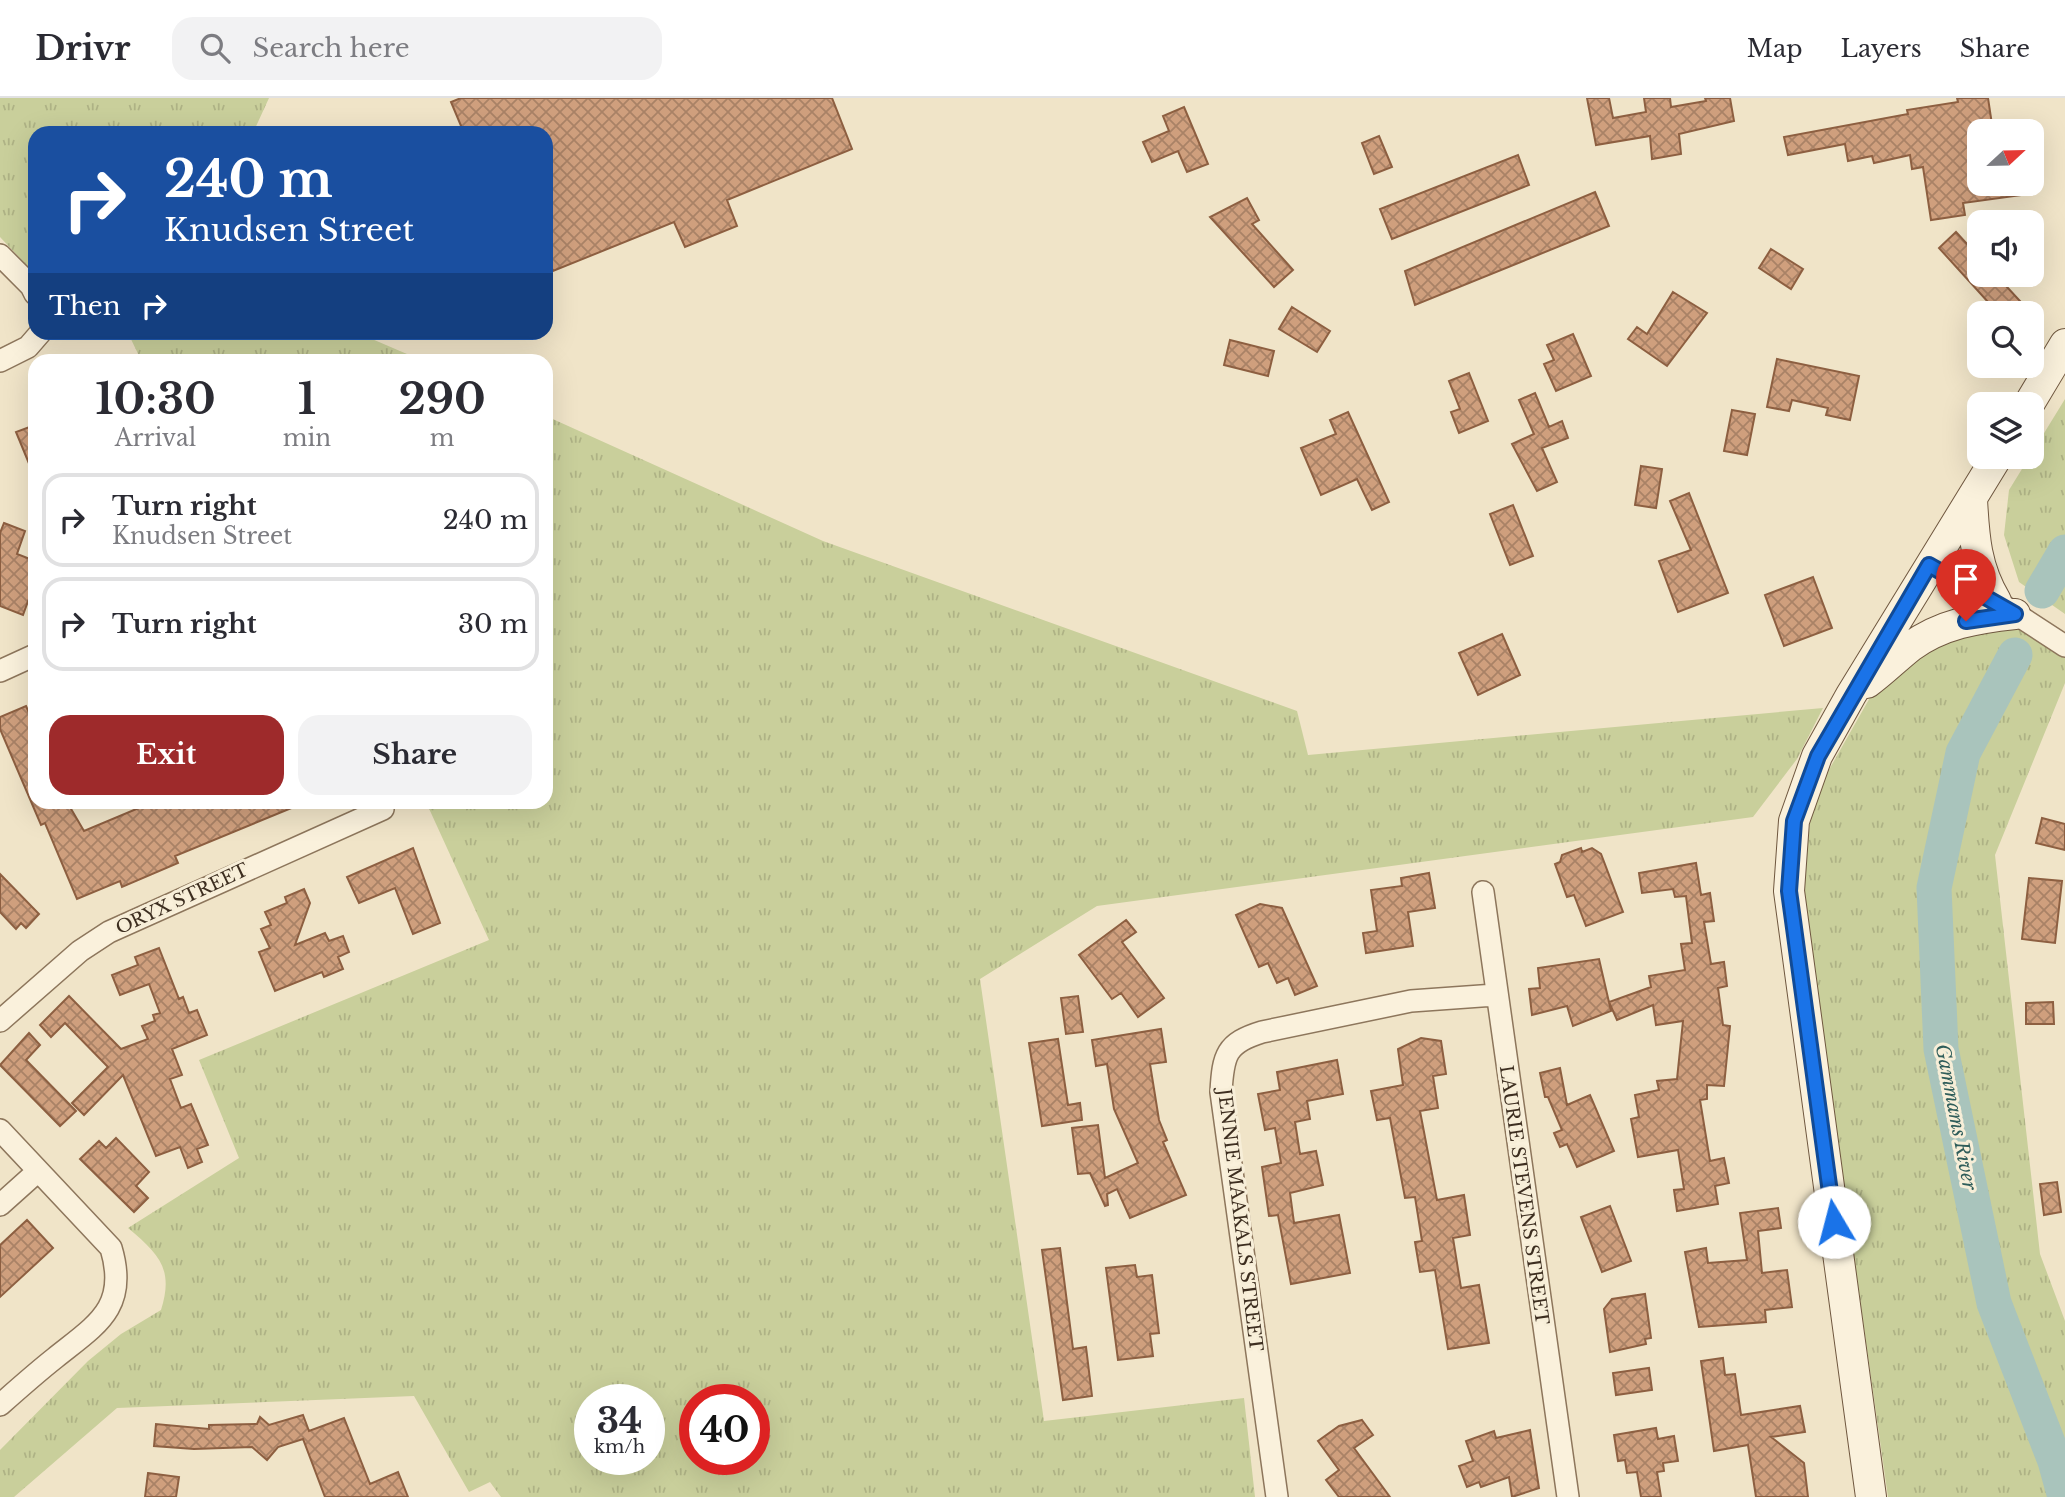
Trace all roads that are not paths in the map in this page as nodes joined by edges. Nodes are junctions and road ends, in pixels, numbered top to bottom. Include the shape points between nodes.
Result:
1 (0, 256) edge
2 (28, 283) edge
3 (34, 340) edge
4 (2065, 344) edge
5 (6, 358) edge
6 (2036, 392) edge
7 (1990, 469) edge
8 (1972, 499) junction
9 (1929, 565) junction
10 (2006, 608) junction
11 (2065, 646) edge
12 (28, 658) edge
13 (0, 671) edge
14 (1851, 695) junction
15 (381, 809) edge
16 (1483, 892) dead end
17 (1495, 995) junction
18 (0, 1021) edge
19 (0, 1130) edge
20 (38, 1171) junction
21 (0, 1205) edge
22 (0, 1405) edge
23 (1278, 1497) edge
24 (1568, 1497) edge
25 (1871, 1497) edge

1 - 2 street
3 - 5 street
4 - 6 street
7 - 8 street
8 - 9 street
8 - 10 street via 1980,572
9 - 10 street
9 - 14 street
10 - 11 street
10 - 14 street via 1944,628 1911,647
12 - 13 street
14 - 25 street via 1818,756 1794,821 1789,891
15 - 18 street, ORYX STREET via 109,932 80,951
16 - 17 street, LAURIE STEVENS STREET
17 - 23 street, JENNIE MAAKALS STREET via 1411,1001 1274,1029 1232,1045 1223,1065 1222,1092
17 - 24 street, LAURIE STEVENS STREET
19 - 20 street
20 - 21 street
20 - 22 street via 111,1248 118,1270 116,1292 91,1332

